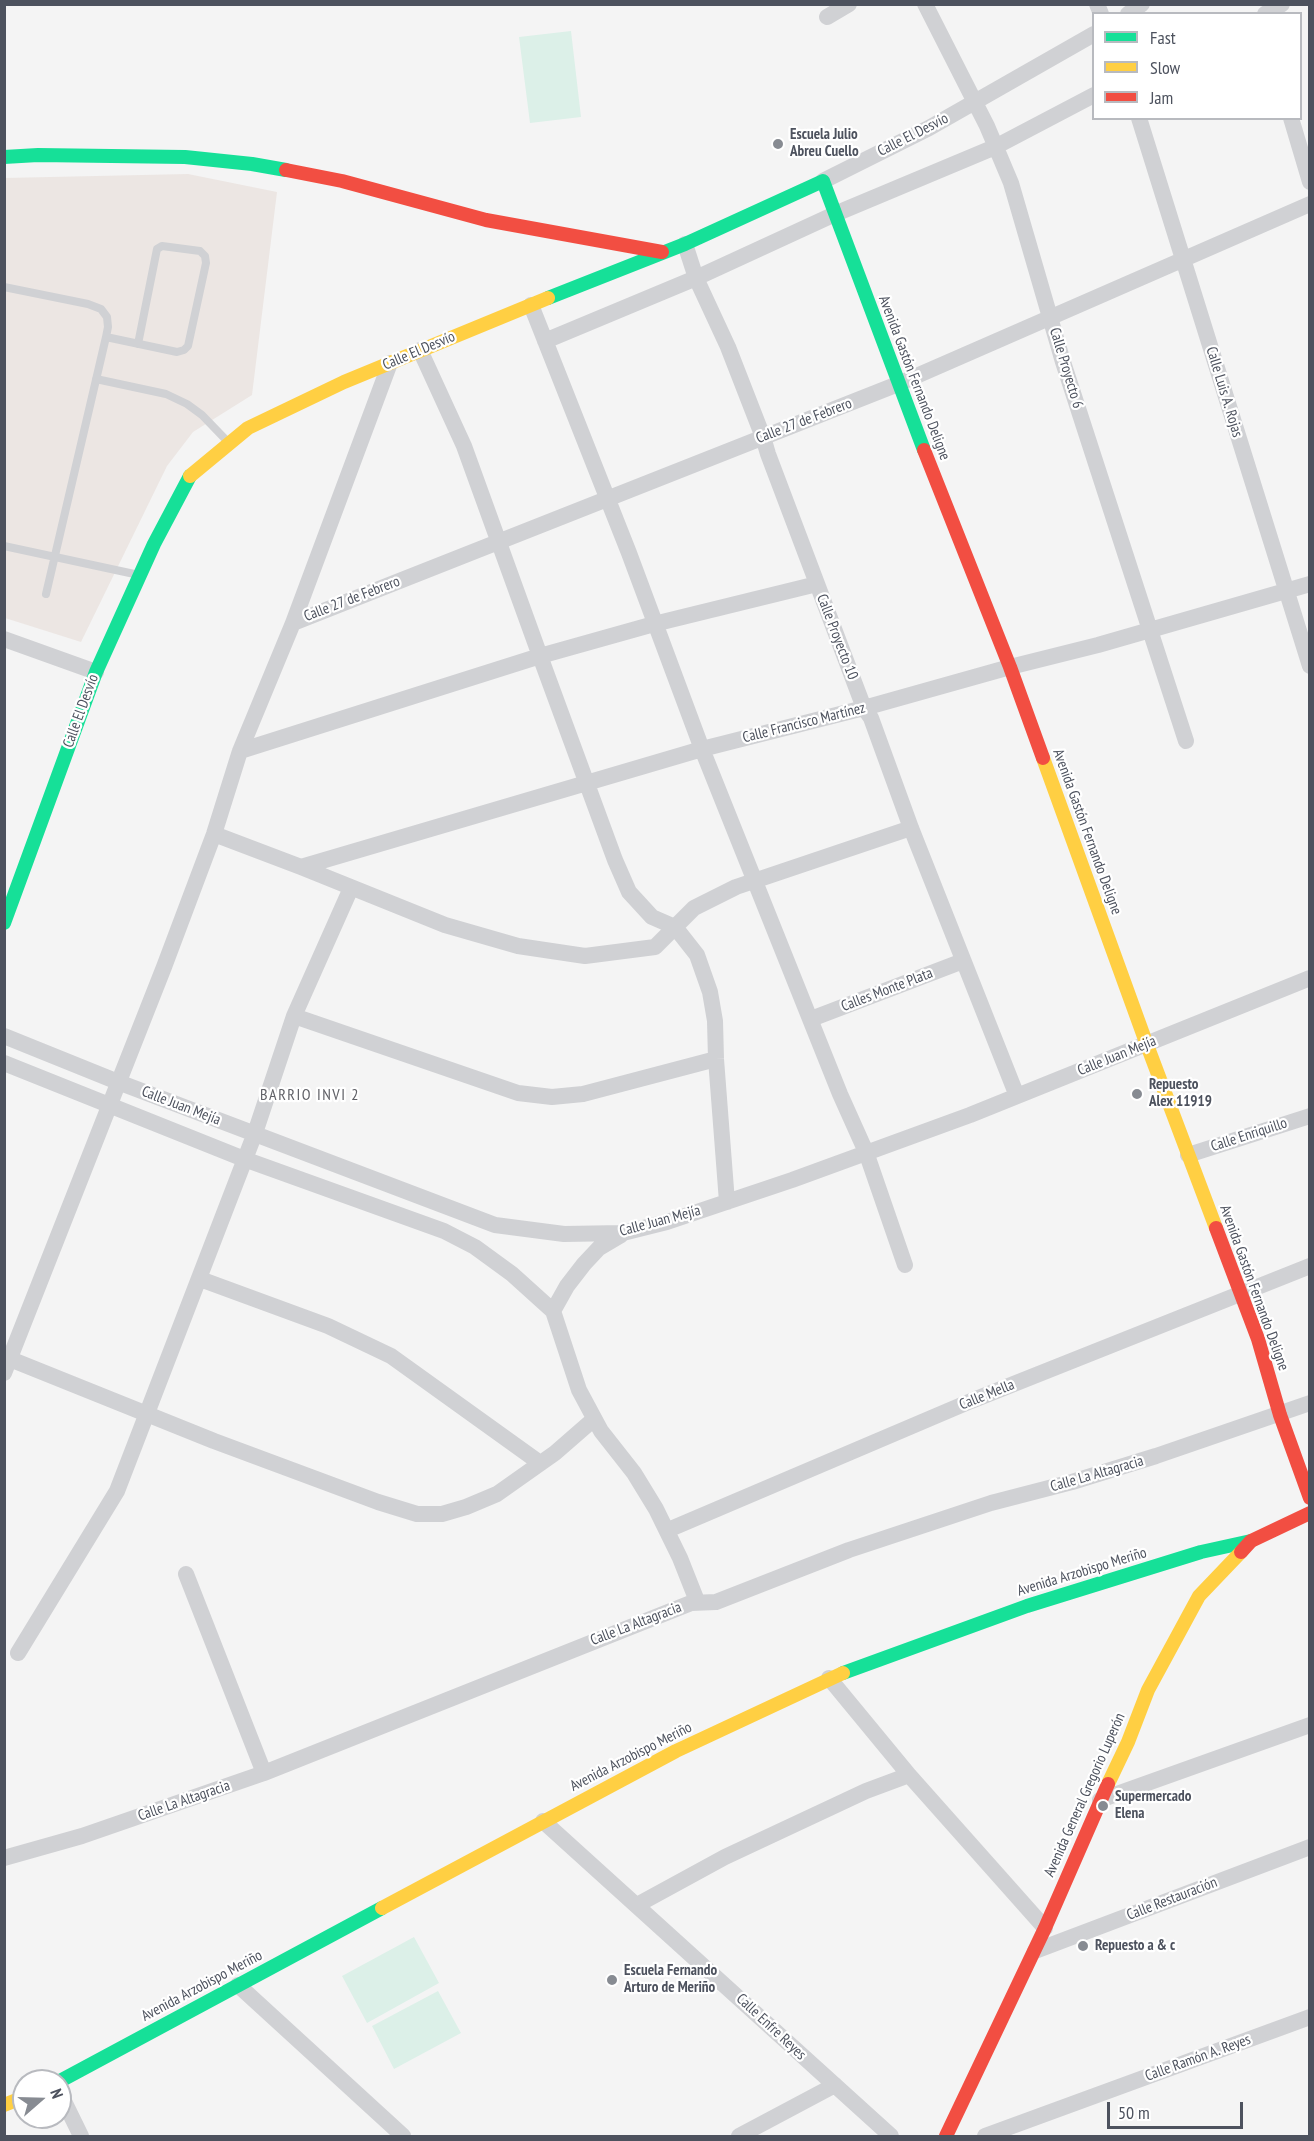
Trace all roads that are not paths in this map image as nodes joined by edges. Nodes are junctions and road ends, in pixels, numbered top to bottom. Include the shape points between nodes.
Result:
1 (849, 4) edge
2 (925, 4) edge
3 (1282, 4) edge
4 (1268, 12) edge
5 (827, 16) dead end
6 (1092, 35) edge
7 (1092, 96) edge
8 (975, 102) junction
9 (1140, 120) edge
10 (1292, 120) edge
11 (995, 147) junction
12 (4, 157) edge
13 (823, 181) junction
14 (1310, 182) edge
15 (1310, 204) edge
16 (835, 214) junction
17 (686, 244) junction
18 (663, 252) junction
19 (1183, 259) junction
20 (696, 278) junction
21 (4, 287) edge
22 (531, 305) junction
23 (1050, 318) junction
24 (106, 337) junction
25 (545, 341) junction
26 (138, 344) junction
27 (420, 350) junction
28 (390, 363) junction
29 (96, 379) junction
30 (898, 384) junction
31 (764, 437) junction
32 (229, 444) junction
33 (607, 498) junction
34 (500, 542) junction
35 (4, 546) edge
36 (55, 556) junction
37 (140, 575) junction
38 (817, 584) junction
39 (1310, 584) edge
40 (1287, 591) junction
41 (46, 594) dead end
42 (293, 622) junction
43 (654, 624) junction
44 (1151, 631) junction
45 (4, 639) edge
46 (540, 656) junction
47 (1310, 666) edge
48 (1010, 667) junction
49 (96, 672) junction
50 (864, 708) junction
51 (1186, 741) dead end
52 (702, 749) junction
53 (240, 751) junction
54 (586, 781) junction
55 (911, 828) junction
56 (214, 834) junction
57 (301, 867) junction
58 (755, 879) junction
59 (351, 888) junction
60 (4, 922) edge
61 (675, 927) junction
62 (963, 961) junction
63 (1310, 978) edge
64 (294, 1016) junction
65 (811, 1019) junction
66 (4, 1036) edge
67 (1147, 1045) junction
68 (716, 1059) junction
69 (4, 1063) edge
70 (118, 1082) junction
71 (1017, 1096) junction
72 (108, 1106) junction
73 (1310, 1116) edge
74 (255, 1133) junction
75 (866, 1152) junction
76 (1188, 1155) junction
77 (244, 1159) junction
78 (727, 1202) junction
79 (623, 1233) junction
80 (905, 1265) dead end
81 (1310, 1266) edge
82 (200, 1279) junction
83 (1240, 1294) junction
84 (553, 1311) junction
85 (7, 1366) edge
86 (1310, 1403) edge
87 (147, 1413) junction
88 (1280, 1415) junction
89 (594, 1419) junction
90 (540, 1463) junction
91 (1310, 1498) edge
92 (1310, 1513) edge
93 (668, 1530) junction
94 (1251, 1541) junction
95 (186, 1574) dead end
96 (697, 1601) junction
97 (18, 1653) dead end
98 (829, 1678) junction
99 (1310, 1725) edge
100 (264, 1773) junction
101 (909, 1775) junction
102 (1100, 1800) junction
103 (543, 1821) junction
104 (1310, 1847) edge
105 (4, 1858) edge
106 (637, 1905) junction
107 (1045, 1928) junction
108 (1035, 1951) junction
109 (238, 1985) junction
110 (1310, 2017) edge
111 (72, 2075) edge
112 (835, 2085) junction
113 (72, 2117) edge
114 (1015, 2132) edge
115 (81, 2136) edge
116 (403, 2136) edge
117 (739, 2136) edge
118 (891, 2136) edge
119 (946, 2136) edge
120 (985, 2136) edge

1 - 5 street
2 - 8 street, Calle Proyecto 6
3 - 4 street
6 - 8 street, Calle El Desvío
7 - 11 street
8 - 11 street, Calle Proyecto 6
8 - 13 street, Calle El Desvío
9 - 19 street, Calle Luis A. Rojas
10 - 14 street
11 - 16 street
11 - 23 street, Calle Proyecto 6 via 1011,183
12 - 18 street via 184,157 252,164 342,181 486,220
13 - 16 street, Avenida Gastón Fernando Deligne
13 - 17 street, Calle El Desvío
15 - 19 street, Calle 27 de Febrero
16 - 20 street
16 - 30 street, Avenida Gastón Fernando Deligne
17 - 18 street, Calle El Desvío
17 - 20 street, Calle Proyecto 10
18 - 22 street, Calle El Desvío
19 - 23 street, Calle 27 de Febrero
19 - 40 street, Calle Luis A. Rojas
20 - 25 street
20 - 31 street, Calle Proyecto 10
21 - 24 lane via 101,309 107,317
22 - 25 street
22 - 27 street, Calle El Desvío
23 - 30 street, Calle 27 de Febrero
23 - 44 street, Calle Proyecto 6
24 - 26 lane
24 - 29 lane
25 - 33 street
26 - 26 lane via 177,352 188,346 206,263 200,251 162,246 157,249
27 - 28 street, Calle El Desvío
27 - 34 street via 464,446
28 - 32 street, Calle El Desvío via 248,428
28 - 42 street
29 - 32 lane via 166,394 187,404
29 - 36 lane
30 - 31 street, Calle 27 de Febrero
30 - 48 street, Avenida Gastón Fernando Deligne
31 - 33 street, Calle 27 de Febrero
31 - 38 street, Calle Proyecto 10
32 - 37 street, Calle El Desvío via 191,475
33 - 34 street, Calle 27 de Febrero
33 - 43 street
34 - 42 street, Calle 27 de Febrero
34 - 46 street
35 - 36 lane
36 - 37 lane
36 - 41 lane
37 - 49 street, Calle El Desvío
38 - 43 street
38 - 50 street, Calle Proyecto 10
39 - 40 street, Calle Francisco Martínez
40 - 44 street, Calle Francisco Martínez
40 - 47 street, Calle Luis A. Rojas
42 - 53 street
43 - 46 street
43 - 52 street
44 - 48 street, Calle Francisco Martínez
44 - 51 street, Calle Proyecto 6
45 - 49 street
46 - 53 street
46 - 54 street
48 - 50 street, Calle Francisco Martínez
48 - 67 street, Avenida Gastón Fernando Deligne
49 - 60 street, Calle El Desvío
50 - 52 street, Calle Francisco Martínez
50 - 55 street, Calle Proyecto 10
52 - 54 street, Calle Francisco Martínez
52 - 58 street
53 - 56 street
54 - 57 street, Calle Francisco Martínez
54 - 61 street via 629,892 652,917
55 - 58 street
55 - 62 street, Calle Proyecto 10
56 - 57 street
56 - 70 street
57 - 59 street
58 - 61 street via 694,908
58 - 65 street
59 - 61 street via 487,937 585,956 655,947
59 - 64 street
61 - 68 street via 697,955 710,992
62 - 65 street, Calles Monte Plata
62 - 71 street, Calle Proyecto 10
63 - 67 street, Calle Juan Mejía
64 - 68 street via 518,1093 552,1097 583,1094
64 - 74 street
65 - 75 street
66 - 70 street, Calle Juan Mejía
67 - 71 street, Calle Juan Mejía
67 - 76 street, Avenida Gastón Fernando Deligne
68 - 78 street
69 - 72 street, Calle Juan Mejía
70 - 72 street
70 - 74 street, Calle Juan Mejía
71 - 75 street, Calle Juan Mejía
72 - 77 street, Calle Juan Mejía
72 - 85 street
73 - 76 street, Calle Enriquillo
74 - 77 street
74 - 79 street, Calle Juan Mejía via 495,1226 564,1234
75 - 78 street, Calle Juan Mejía
75 - 80 street
76 - 83 street, Avenida Gastón Fernando Deligne
77 - 82 street
77 - 84 street, Calle Juan Mejía via 444,1231 475,1247 512,1274
78 - 79 street, Calle Juan Mejía
79 - 84 street via 599,1248 584,1264
81 - 83 street, Calle Mella
82 - 87 street
82 - 90 street via 328,1326 391,1356
83 - 88 street, Avenida Gastón Fernando Deligne
83 - 93 street, Calle Mella via 971,1401
84 - 89 street via 579,1390
85 - 87 street
86 - 88 street, Calle La Altagracia
87 - 90 street via 214,1442 417,1514 442,1514 466,1508 496,1494
87 - 97 street via 117,1491
88 - 91 street, Avenida Gastón Fernando Deligne
88 - 96 street, Calle La Altagracia via 849,1550 716,1602
89 - 90 street
89 - 93 street via 634,1473
92 - 94 street, Avenida General Gregorio Luperón
93 - 96 street
94 - 98 street, Avenida Arzobispo Meriño via 1201,1552 1027,1606
94 - 102 street, Avenida General Gregorio Luperón via 1199,1596 1148,1690
95 - 100 street
96 - 100 street, Calle La Altagracia
98 - 101 street
98 - 103 street, Avenida Arzobispo Meriño via 676,1750
99 - 102 street
100 - 105 street, Calle La Altagracia via 82,1836
101 - 106 street via 724,1857
101 - 107 street
102 - 107 street, Avenida General Gregorio Luperón
103 - 106 street, Calle Enfre Reyes
103 - 109 street, Avenida Arzobispo Meriño
104 - 108 street, Calle Restauración
106 - 112 street, Calle Enfre Reyes
107 - 108 street, Avenida General Gregorio Luperón
108 - 119 street, Avenida General Gregorio Luperón
109 - 111 street, Avenida Arzobispo Meriño
109 - 116 street
110 - 114 street, Calle Ramón A. Reyes
112 - 117 street
112 - 118 street, Calle Enfre Reyes
113 - 115 street
114 - 120 street, Calle Ramón A. Reyes

